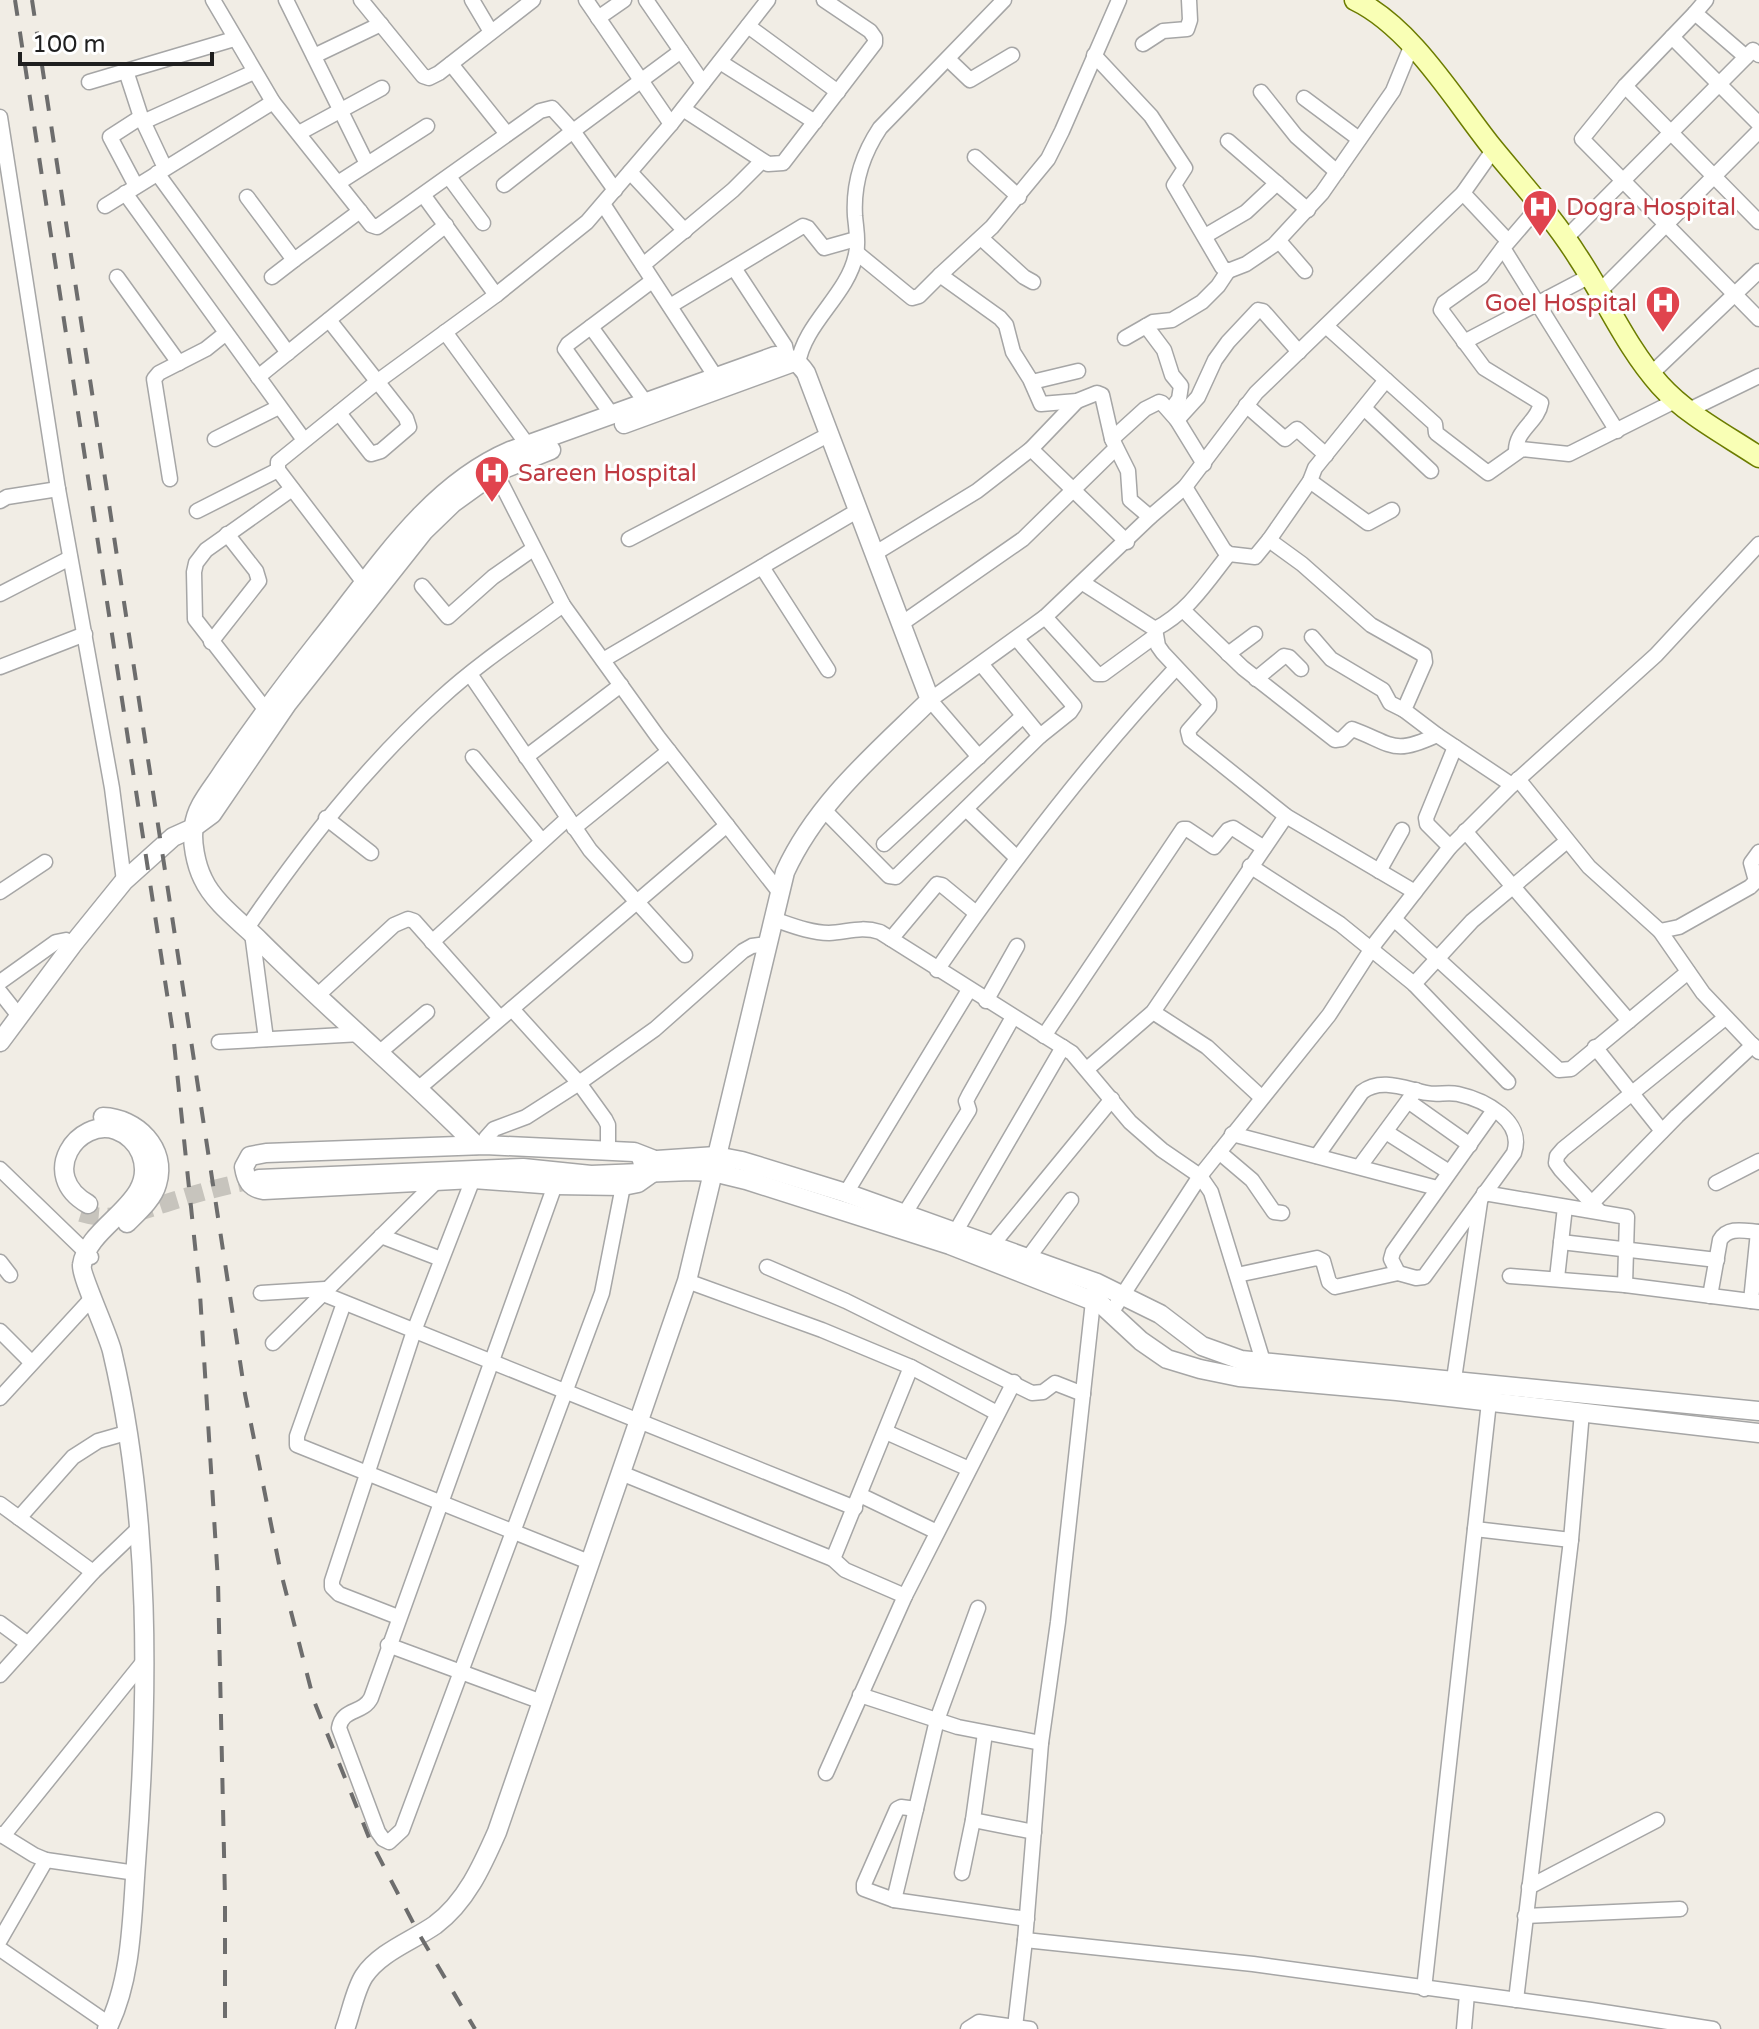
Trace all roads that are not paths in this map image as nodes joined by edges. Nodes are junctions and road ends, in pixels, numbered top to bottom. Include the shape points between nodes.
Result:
1 (213, 0) edge
2 (286, 0) edge
3 (361, 0) edge
4 (472, 0) edge
5 (586, 0) edge
6 (624, 0) edge
7 (646, 0) edge
8 (754, 0) edge
9 (768, 0) edge
10 (824, 0) edge
11 (1004, 0) edge
12 (1119, 0) edge
13 (1189, 0) edge
14 (1356, 0) edge
15 (1706, 0) edge
16 (524, 3) edge
17 (1695, 13) junction
18 (598, 18) junction
19 (752, 21) junction
20 (381, 24) junction
21 (491, 32) junction
22 (1672, 37) junction
23 (234, 39) junction
24 (1143, 44) dead end
25 (1411, 47) junction
26 (681, 51) junction
27 (1754, 51) edge
28 (1012, 55) dead end
29 (1094, 55) junction
30 (314, 56) junction
31 (948, 59) junction
32 (720, 62) junction
33 (451, 64) junction
34 (126, 71) junction
35 (254, 72) junction
36 (642, 80) junction
37 (89, 82) dead end
38 (703, 83) junction
39 (1719, 84) junction
40 (1625, 86) junction
41 (382, 88) dead end
42 (838, 92) junction
43 (1261, 92) dead end
44 (1304, 98) dead end
45 (273, 102) junction
46 (683, 109) junction
47 (340, 110) junction
48 (0, 117) edge
49 (142, 119) junction
50 (815, 122) junction
51 (671, 124) junction
52 (1759, 124) edge
53 (427, 126) dead end
54 (573, 131) junction
55 (1759, 131) edge
56 (1671, 132) junction
57 (299, 133) junction
58 (507, 134) junction
59 (1359, 139) junction
60 (1228, 141) dead end
61 (1494, 149) junction
62 (975, 157) dead end
63 (762, 161) junction
64 (367, 164) junction
65 (161, 171) junction
66 (630, 172) junction
67 (1337, 172) junction
68 (1714, 176) junction
69 (449, 177) junction
70 (1622, 180) junction
71 (338, 183) junction
72 (1277, 183) junction
73 (504, 185) dead end
74 (130, 189) junction
75 (615, 190) junction
76 (1463, 193) junction
77 (424, 196) junction
78 (247, 197) dead end
79 (1019, 197) junction
80 (603, 204) junction
81 (1540, 205) junction
82 (105, 206) dead end
83 (1308, 210) junction
84 (360, 211) junction
85 (1759, 222) edge
86 (483, 223) dead end
87 (1666, 224) junction
88 (446, 225) junction
89 (685, 231) junction
90 (1205, 236) junction
91 (981, 238) junction
92 (1565, 239) junction
93 (1279, 241) junction
94 (1505, 245) junction
95 (856, 246) junction
96 (294, 260) junction
97 (643, 265) junction
98 (734, 268) junction
99 (1228, 271) junction
100 (1305, 271) dead end
101 (1759, 271) edge
102 (940, 275) junction
103 (117, 277) dead end
104 (272, 277) dead end
105 (652, 281) junction
106 (1033, 282) dead end
107 (1594, 284) junction
108 (496, 295) junction
109 (1735, 295) junction
110 (1539, 303) junction
111 (670, 306) junction
112 (1759, 319) edge
113 (329, 320) junction
114 (1146, 326) junction
115 (1326, 326) junction
116 (591, 327) junction
117 (445, 332) junction
118 (226, 333) junction
119 (1125, 338) dead end
120 (1464, 342) junction
121 (1299, 352) junction
122 (288, 353) junction
123 (793, 362) junction
124 (179, 363) junction
125 (1078, 371) dead end
126 (1651, 374) junction
127 (1759, 376) edge
128 (258, 377) junction
129 (1386, 380) junction
130 (378, 381) junction
131 (1032, 382) junction
132 (720, 384) junction
133 (1077, 401) junction
134 (646, 403) junction
135 (1246, 405) junction
136 (1683, 405) junction
137 (279, 407) junction
138 (1364, 408) junction
139 (339, 413) junction
140 (612, 415) junction
141 (1173, 415) junction
142 (1617, 431) junction
143 (830, 434) junction
144 (215, 439) dead end
145 (304, 440) junction
146 (1114, 443) junction
147 (1031, 449) junction
148 (532, 450) junction
149 (1516, 452) junction
150 (1326, 455) junction
151 (1759, 457) edge
152 (1204, 464) junction
153 (493, 466) junction
154 (278, 470) junction
155 (1431, 471) dead end
156 (170, 479) dead end
157 (1310, 481) junction
158 (1185, 487) junction
159 (58, 489) junction
160 (292, 489) junction
161 (1073, 489) junction
162 (0, 501) edge
163 (1392, 510) dead end
164 (197, 511) dead end
165 (857, 511) junction
166 (1150, 517) junction
167 (227, 534) junction
168 (629, 539) dead end
169 (1269, 540) junction
170 (1127, 542) junction
171 (1759, 544) edge
172 (533, 549) junction
173 (874, 554) junction
174 (1229, 554) junction
175 (70, 558) junction
176 (762, 567) junction
177 (1083, 583) junction
178 (365, 584) junction
179 (422, 586) dead end
180 (0, 594) edge
181 (563, 605) junction
182 (1184, 611) junction
183 (1045, 617) junction
184 (901, 624) junction
185 (1155, 633) junction
186 (85, 634) junction
187 (1255, 634) dead end
188 (1312, 637) dead end
189 (1017, 639) junction
190 (211, 642) junction
191 (1228, 654) junction
192 (603, 660) junction
193 (982, 665) junction
194 (0, 667) edge
195 (1176, 668) junction
196 (1301, 669) dead end
197 (828, 670) dead end
198 (470, 674) junction
199 (1256, 679) junction
200 (621, 685) junction
201 (930, 700) junction
202 (265, 709) junction
203 (1404, 710) junction
204 (1023, 716) junction
205 (1437, 735) junction
206 (1040, 736) junction
207 (1455, 747) junction
208 (669, 751) junction
209 (473, 757) dead end
210 (526, 757) junction
211 (979, 757) junction
212 (1515, 782) junction
213 (966, 809) junction
214 (824, 810) junction
215 (1286, 816) junction
216 (326, 818) junction
217 (571, 823) junction
218 (727, 825) junction
219 (193, 828) junction
220 (1402, 830) dead end
221 (1465, 831) junction
222 (542, 841) junction
223 (1567, 841) junction
224 (884, 844) dead end
225 (1450, 847) junction
226 (1264, 848) junction
227 (1759, 852) edge
228 (371, 853) dead end
229 (1017, 858) junction
230 (45, 862) dead end
231 (1250, 866) junction
232 (1379, 871) junction
233 (124, 881) junction
234 (1758, 881) edge
235 (1513, 885) junction
236 (0, 892) edge
237 (1415, 892) junction
238 (780, 893) junction
239 (637, 902) junction
240 (976, 913) junction
241 (773, 919) junction
242 (1394, 919) junction
243 (250, 930) junction
244 (1660, 931) junction
245 (891, 939) junction
246 (432, 942) junction
247 (73, 944) junction
248 (767, 944) junction
249 (1017, 946) dead end
250 (1371, 949) junction
251 (685, 955) dead end
252 (1438, 957) junction
253 (937, 970) junction
254 (1688, 972) junction
255 (0, 982) edge
256 (1414, 984) junction
257 (969, 990) junction
258 (0, 992) edge
259 (318, 995) junction
260 (986, 1001) junction
261 (427, 1012) dead end
262 (1153, 1012) junction
263 (506, 1014) junction
264 (19, 1016) junction
265 (1013, 1017) junction
266 (1725, 1018) junction
267 (1629, 1021) junction
268 (361, 1034) junction
269 (1044, 1036) junction
270 (266, 1039) junction
271 (0, 1042) edge
272 (219, 1042) dead end
273 (1063, 1047) junction
274 (1595, 1047) junction
275 (1756, 1049) edge
276 (380, 1052) junction
277 (1087, 1069) junction
278 (1508, 1082) dead end
279 (579, 1083) junction
280 (419, 1088) junction
281 (1632, 1094) junction
282 (1412, 1096) junction
283 (1261, 1097) junction
284 (1112, 1099) junction
285 (1494, 1110) junction
286 (1662, 1131) junction
287 (1386, 1132) junction
288 (1232, 1134) junction
289 (480, 1145) junction
290 (1470, 1145) junction
291 (608, 1151) junction
292 (1219, 1152) junction
293 (1317, 1156) junction
294 (1759, 1161) edge
295 (715, 1164) junction
296 (654, 1165) junction
297 (1360, 1166) junction
298 (0, 1169) edge
299 (1449, 1172) junction
300 (258, 1173) tunnel mouth
301 (1200, 1176) junction
302 (439, 1179) junction
303 (473, 1179) junction
304 (1716, 1183) dead end
305 (555, 1185) junction
306 (623, 1186) junction
307 (1437, 1188) junction
308 (846, 1193) junction
309 (1482, 1196) junction
310 (1071, 1200) dead end
311 (1565, 1207) junction
312 (1595, 1208) junction
313 (84, 1209) tunnel mouth
314 (905, 1213) junction
315 (1282, 1213) dead end
316 (956, 1231) junction
317 (1758, 1232) edge
318 (381, 1236) junction
319 (1561, 1242) junction
320 (993, 1244) junction
321 (1627, 1248) junction
322 (87, 1257) junction
323 (1028, 1258) junction
324 (441, 1259) junction
325 (1717, 1260) junction
326 (0, 1262) edge
327 (767, 1267) dead end
328 (1398, 1273) junction
329 (10, 1275) dead end
330 (1237, 1275) junction
331 (1510, 1276) dead end
332 (1557, 1278) junction
333 (687, 1281) junction
334 (1625, 1285) junction
335 (323, 1291) junction
336 (1094, 1292) junction
337 (261, 1293) dead end
338 (1121, 1296) junction
339 (1710, 1296) junction
340 (93, 1297) junction
341 (1755, 1302) edge
342 (344, 1303) junction
343 (1111, 1313) junction
344 (0, 1331) edge
345 (414, 1331) junction
346 (273, 1343) dead end
347 (31, 1362) junction
348 (492, 1362) junction
349 (911, 1367) junction
350 (1266, 1371) junction
351 (1454, 1379) junction
352 (1014, 1382) junction
353 (564, 1391) junction
354 (1490, 1392) junction
355 (1083, 1394) junction
356 (0, 1398) edge
357 (1759, 1411) edge
358 (1582, 1412) junction
359 (997, 1413) junction
360 (640, 1422) junction
361 (886, 1432) junction
362 (126, 1433) junction
363 (1759, 1433) edge
364 (969, 1469) junction
365 (621, 1473) junction
366 (367, 1474) junction
367 (858, 1501) junction
368 (440, 1503) junction
369 (0, 1504) edge
370 (19, 1518) junction
371 (139, 1528) junction
372 (1475, 1529) junction
373 (512, 1532) junction
374 (937, 1532) junction
375 (1571, 1540) junction
376 (833, 1559) junction
377 (589, 1562) junction
378 (93, 1572) junction
379 (905, 1596) junction
380 (978, 1608) dead end
381 (398, 1617) junction
382 (0, 1623) edge
383 (27, 1643) junction
384 (388, 1645) junction
385 (144, 1661) junction
386 (460, 1672) junction
387 (0, 1675) edge
388 (860, 1695) junction
389 (542, 1702) junction
390 (937, 1720) junction
391 (985, 1733) junction
392 (1041, 1743) junction
393 (826, 1773) dead end
394 (916, 1809) junction
395 (973, 1820) junction
396 (1657, 1820) dead end
397 (1034, 1832) junction
398 (2, 1835) edge
399 (46, 1860) junction
400 (136, 1873) junction
401 (962, 1873) dead end
402 (1529, 1887) junction
403 (894, 1900) junction
404 (1680, 1909) dead end
405 (1525, 1916) junction
406 (1027, 1919) junction
407 (0, 1940) edge
408 (1025, 1940) junction
409 (0, 1949) edge
410 (1424, 1989) junction
411 (1467, 1994) junction
412 (1516, 2000) junction
413 (108, 2027) edge
414 (1022, 2028) edge
415 (345, 2029) edge
416 (968, 2029) edge
417 (1464, 2029) edge
418 (1713, 2029) edge

1 - 23 street
2 - 30 street
3 - 20 street
4 - 21 street
5 - 18 street
6 - 18 street
7 - 26 street
8 - 19 street
9 - 19 street
10 - 42 street via 875,38
11 - 31 street
12 - 29 street
13 - 24 street via 1187,29 1163,31
14 - 25 main road
15 - 17 street
16 - 21 street
17 - 22 street
17 - 27 street
18 - 36 street
19 - 32 street
19 - 42 street
20 - 30 street
20 - 33 street via 423,76 434,77
21 - 33 street
22 - 39 street
22 - 40 street
23 - 34 street
23 - 35 street
25 - 59 street via 1393,91
25 - 61 main road
26 - 36 street
26 - 38 street
27 - 39 street
28 - 31 street via 970,80
29 - 79 street via 1048,159
29 - 90 street via 1151,116 1185,168 1174,185
30 - 47 street
31 - 95 street via 867,147 855,189
32 - 38 street
32 - 50 street
33 - 58 street
34 - 37 street
34 - 49 street
35 - 45 street
35 - 49 street
36 - 51 street
36 - 54 street
38 - 46 street
39 - 52 street
39 - 56 street
40 - 56 street
40 - 70 street via 1582,136
41 - 47 street
42 - 50 street
43 - 67 street via 1296,136
44 - 59 street
45 - 57 street
45 - 65 street
46 - 51 street
46 - 63 street
47 - 57 street
47 - 64 street
48 - 159 street
49 - 65 street
49 - 74 street via 110,137
50 - 63 street via 783,163
51 - 66 street
53 - 64 street
54 - 58 street via 557,112 545,108
54 - 73 street
54 - 75 street
55 - 68 street
56 - 68 street
56 - 70 street
57 - 71 street
58 - 69 street
59 - 67 street
60 - 72 street
61 - 76 street
61 - 81 main road
62 - 79 street
63 - 89 street
64 - 71 street
65 - 74 street
65 - 122 street
66 - 75 street
66 - 89 street
67 - 83 street
68 - 85 street
68 - 87 street
69 - 77 street
69 - 86 street
70 - 87 street
70 - 92 street
71 - 84 street
72 - 83 street
72 - 90 street via 1246,212
74 - 82 street
74 - 118 street
75 - 80 street
76 - 94 street
76 - 115 street
77 - 84 street via 377,227
77 - 88 street
78 - 96 street
79 - 91 street
80 - 97 street
80 - 108 street
81 - 92 main road
81 - 94 street
83 - 93 street
84 - 96 street
87 - 107 street
87 - 109 street
88 - 108 street
88 - 113 street
89 - 97 street
90 - 99 street
91 - 102 street
91 - 106 street
92 - 107 main road
93 - 99 street
93 - 100 street
94 - 110 street
94 - 120 street via 1482,276 1441,306
95 - 98 street via 824,248 803,226
95 - 102 street via 912,298
95 - 123 street via 834,300
96 - 104 street
97 - 105 street
98 - 111 street
98 - 123 street
99 - 114 street via 1202,302 1172,320
101 - 109 street
102 - 131 street via 1006,325 1013,352
103 - 124 street
105 - 111 street
105 - 116 street
107 - 110 street
107 - 126 main road
108 - 117 street
109 - 112 street
109 - 126 street
110 - 120 street
110 - 142 street
111 - 132 street
113 - 122 street
113 - 130 street
114 - 119 street
114 - 141 street via 1181,386
115 - 121 street
115 - 129 street
116 - 134 street
116 - 140 street via 565,349
117 - 130 street
117 - 148 street
118 - 124 street
118 - 128 street
120 - 149 street via 1493,376 1541,403 1518,437
121 - 135 street
121 - 141 street via 1258,310 1215,360 1198,397
122 - 128 street
123 - 132 street
123 - 143 street via 806,373
124 - 156 street via 154,379
125 - 131 street
126 - 136 main road
127 - 136 street
128 - 137 street
129 - 138 street
129 - 149 street via 1435,424 1437,434 1488,473
130 - 139 street
130 - 139 street via 409,422 406,431 376,454 367,451
131 - 133 street via 1041,404
132 - 134 street
132 - 148 street
133 - 146 street via 1102,395
133 - 147 street
134 - 140 street
135 - 150 street via 1285,439 1297,429
135 - 152 street
136 - 142 street
136 - 151 main road
137 - 144 street
137 - 145 street
138 - 150 street
138 - 155 street
139 - 145 street
140 - 148 street
141 - 146 street via 1162,403 1153,404
141 - 152 street
142 - 149 street via 1569,454 1528,448
143 - 165 street
143 - 168 street
145 - 154 street via 278,462
146 - 161 street
146 - 166 street via 1128,471 1130,500
147 - 161 street
147 - 173 street via 977,491
148 - 153 street
150 - 157 street
152 - 158 street
153 - 172 street
153 - 178 street via 445,494 412,524
153 - 219 street via 424,531 287,704 212,814
154 - 160 street
154 - 164 street
157 - 163 street via 1368,523
157 - 169 street
158 - 166 street
158 - 174 street
159 - 162 street
159 - 175 street
160 - 167 street
160 - 178 street
161 - 170 street
161 - 184 street via 1007,552
165 - 173 street
165 - 176 street
166 - 170 street
167 - 190 street via 200,556 194,572 195,619
167 - 190 street via 259,581
169 - 174 street via 1255,557
169 - 203 street via 1371,625 1424,655
170 - 177 street
171 - 212 street via 1656,655
172 - 179 street via 448,617
172 - 181 street
173 - 184 street
174 - 182 street
175 - 180 street
175 - 186 street
176 - 192 street
176 - 197 street
177 - 183 street
177 - 185 street
178 - 202 street
181 - 192 street
181 - 198 street
182 - 185 street
182 - 191 street
183 - 185 street via 1097,674
183 - 189 street
184 - 201 street
185 - 195 street
186 - 194 street
186 - 233 street
187 - 191 street
188 - 203 street via 1331,659 1386,692 1390,703
189 - 193 street
189 - 206 street via 1074,706
190 - 202 street
191 - 199 street
192 - 200 street
193 - 201 street
193 - 204 street
195 - 215 street via 1209,702 1187,736
195 - 229 street via 1108,742
196 - 199 street via 1284,656
198 - 210 street
198 - 216 street via 412,726
199 - 205 street via 1335,740 1352,729 1394,748
200 - 208 street
200 - 210 street
201 - 211 street
201 - 214 street
202 - 219 street via 200,806
203 - 205 street
204 - 206 street
204 - 211 street
205 - 207 street
206 - 213 street
207 - 212 street
207 - 225 street via 1426,818
208 - 217 street
208 - 218 street
209 - 222 street
210 - 217 street
211 - 224 street
212 - 221 street
212 - 223 street
213 - 214 street via 892,877
213 - 229 street
214 - 238 street via 794,854
215 - 226 street
215 - 232 street
216 - 228 street
216 - 243 street
217 - 222 street
217 - 239 street
218 - 238 street
218 - 239 street
219 - 233 street via 173,837
219 - 243 street via 203,880
220 - 232 street
221 - 225 street
221 - 235 street
222 - 246 street
223 - 235 street
223 - 244 street
225 - 237 street
226 - 231 street
226 - 269 street via 1233,828 1214,847 1187,829 1180,831
227 - 234 street via 1751,863
229 - 240 street
230 - 236 street
231 - 250 street
231 - 262 street
232 - 237 street
233 - 247 street
234 - 244 street via 1703,915
235 - 252 street
235 - 267 street
237 - 242 street
238 - 241 street
239 - 251 street
239 - 263 street
240 - 245 street via 937,884
240 - 253 street
241 - 245 street via 819,932 869,929
241 - 248 street
242 - 250 street
242 - 252 street
243 - 259 street
243 - 270 street
244 - 254 street
245 - 253 street
246 - 259 street via 414,921 403,919
246 - 263 street
247 - 255 street via 61,940
247 - 264 street
248 - 279 street via 743,951 655,1029
248 - 295 street
249 - 260 street
250 - 256 street
250 - 283 street via 1329,1015
252 - 256 street
252 - 274 street via 1559,1070 1571,1069
253 - 257 street
254 - 266 street
254 - 267 street
256 - 278 street
257 - 260 street
257 - 308 street
258 - 264 street
259 - 268 street
260 - 265 street
261 - 276 street
262 - 277 street
262 - 283 street via 1207,1047
263 - 279 street
263 - 280 street
264 - 271 street
265 - 269 street
265 - 314 street via 966,1101 969,1110
266 - 275 street
266 - 281 street
267 - 274 street
268 - 270 street
268 - 276 street
269 - 273 street
270 - 272 street
273 - 277 street
273 - 316 street
274 - 281 street
275 - 286 street
276 - 280 street
277 - 284 street
279 - 289 street via 526,1117 494,1129
279 - 291 street via 608,1125
280 - 289 street
281 - 286 street
281 - 312 street via 1557,1156 1561,1170
282 - 285 street via 1455,1093
282 - 287 street
282 - 290 street
282 - 293 street via 1371,1085
283 - 288 street
284 - 301 street via 1146,1138
284 - 320 street
285 - 290 street
285 - 309 street via 1517,1132 1518,1143
286 - 312 street
287 - 297 street
287 - 299 street
288 - 292 street
288 - 293 street
289 - 291 street
289 - 302 street via 266,1153 250,1156 244,1167 251,1186 264,1190
290 - 299 street
291 - 296 street via 634,1152
292 - 301 street
292 - 315 street via 1252,1180 1274,1212
293 - 297 street
294 - 304 street
295 - 296 street
295 - 308 street via 742,1161
295 - 333 street
295 - 336 street via 746,1180
296 - 300 street via 485,1159
296 - 306 street via 638,1183
297 - 307 street
298 - 322 street
299 - 307 street
301 - 330 street via 1211,1192
301 - 338 street
302 - 303 street
302 - 318 street
303 - 305 street
303 - 324 street
305 - 306 street
305 - 348 street
306 - 353 street via 602,1293
307 - 328 street via 1391,1256
308 - 314 street
309 - 311 street
309 - 328 street via 1424,1277
309 - 351 street
310 - 323 street
311 - 312 street
311 - 319 street
312 - 321 street via 1627,1217
313 - 322 street via 69,1205 58,1192 52,1174 59,1145 83,1122 98,1117 131,1123 151,1142 158,1159 157,1186 144,1205
314 - 316 street
316 - 320 street
317 - 325 street via 1724,1233
317 - 341 street
318 - 324 street
318 - 335 street
319 - 321 street
319 - 332 street
320 - 323 street
321 - 325 street
321 - 334 street
322 - 340 street via 82,1270
323 - 336 street
324 - 345 street
325 - 339 street
326 - 329 street
327 - 352 street
328 - 330 street via 1335,1287 1317,1258
330 - 350 street
331 - 332 street
332 - 334 street
333 - 349 street
333 - 360 street
334 - 339 street
335 - 337 street
335 - 342 street
335 - 346 street
336 - 338 street
336 - 343 street
336 - 355 street
338 - 343 street
338 - 350 street via 1160,1314 1202,1346
339 - 341 street
340 - 347 street
340 - 362 street via 108,1334
342 - 345 street
342 - 366 street via 296,1442
343 - 350 street via 1167,1359 1200,1369
344 - 347 street
345 - 348 street
345 - 366 street
347 - 356 street
348 - 353 street
348 - 368 street
349 - 359 street
349 - 361 street
350 - 351 street
350 - 354 street
351 - 354 street
352 - 355 street via 1038,1394 1055,1383
352 - 359 street
353 - 360 street
353 - 373 street
354 - 357 street
354 - 358 street
354 - 372 street
355 - 392 street
358 - 363 street
358 - 375 street
359 - 364 street
360 - 365 street
360 - 367 street
361 - 364 street
361 - 367 street
362 - 370 street via 98,1441 73,1457
362 - 371 street
364 - 374 street
365 - 376 street
365 - 377 street
366 - 368 street
366 - 381 street via 332,1587
367 - 374 street
367 - 376 street
368 - 373 street
368 - 381 street
369 - 370 street
370 - 378 street
371 - 378 street
371 - 385 street
372 - 375 street
372 - 410 street
373 - 377 street
373 - 386 street
374 - 379 street
375 - 402 street
376 - 379 street via 845,1570
377 - 389 street
378 - 383 street
379 - 388 street
380 - 390 street
381 - 384 street
382 - 383 street
383 - 387 street
384 - 386 street
384 - 386 street via 369,1704 346,1714 339,1728 378,1832 389,1842 402,1830
385 - 398 street
385 - 400 street
386 - 389 street
388 - 390 street
388 - 393 street
389 - 415 street via 497,1832 467,1892 436,1924 383,1957 364,1977
390 - 391 street
390 - 394 street
391 - 392 street
391 - 395 street
392 - 397 street
394 - 403 street
394 - 403 street via 897,1809 864,1884 868,1892
395 - 397 street
395 - 401 street
396 - 402 street
397 - 406 street
398 - 399 street
399 - 400 street
399 - 407 street
400 - 413 street via 130,1941
402 - 405 street
403 - 406 street
404 - 405 street
405 - 412 street
406 - 408 street
408 - 410 street
408 - 414 street
409 - 413 street
410 - 411 street
411 - 412 street
411 - 417 street
412 - 418 street
414 - 416 street via 979,2022

